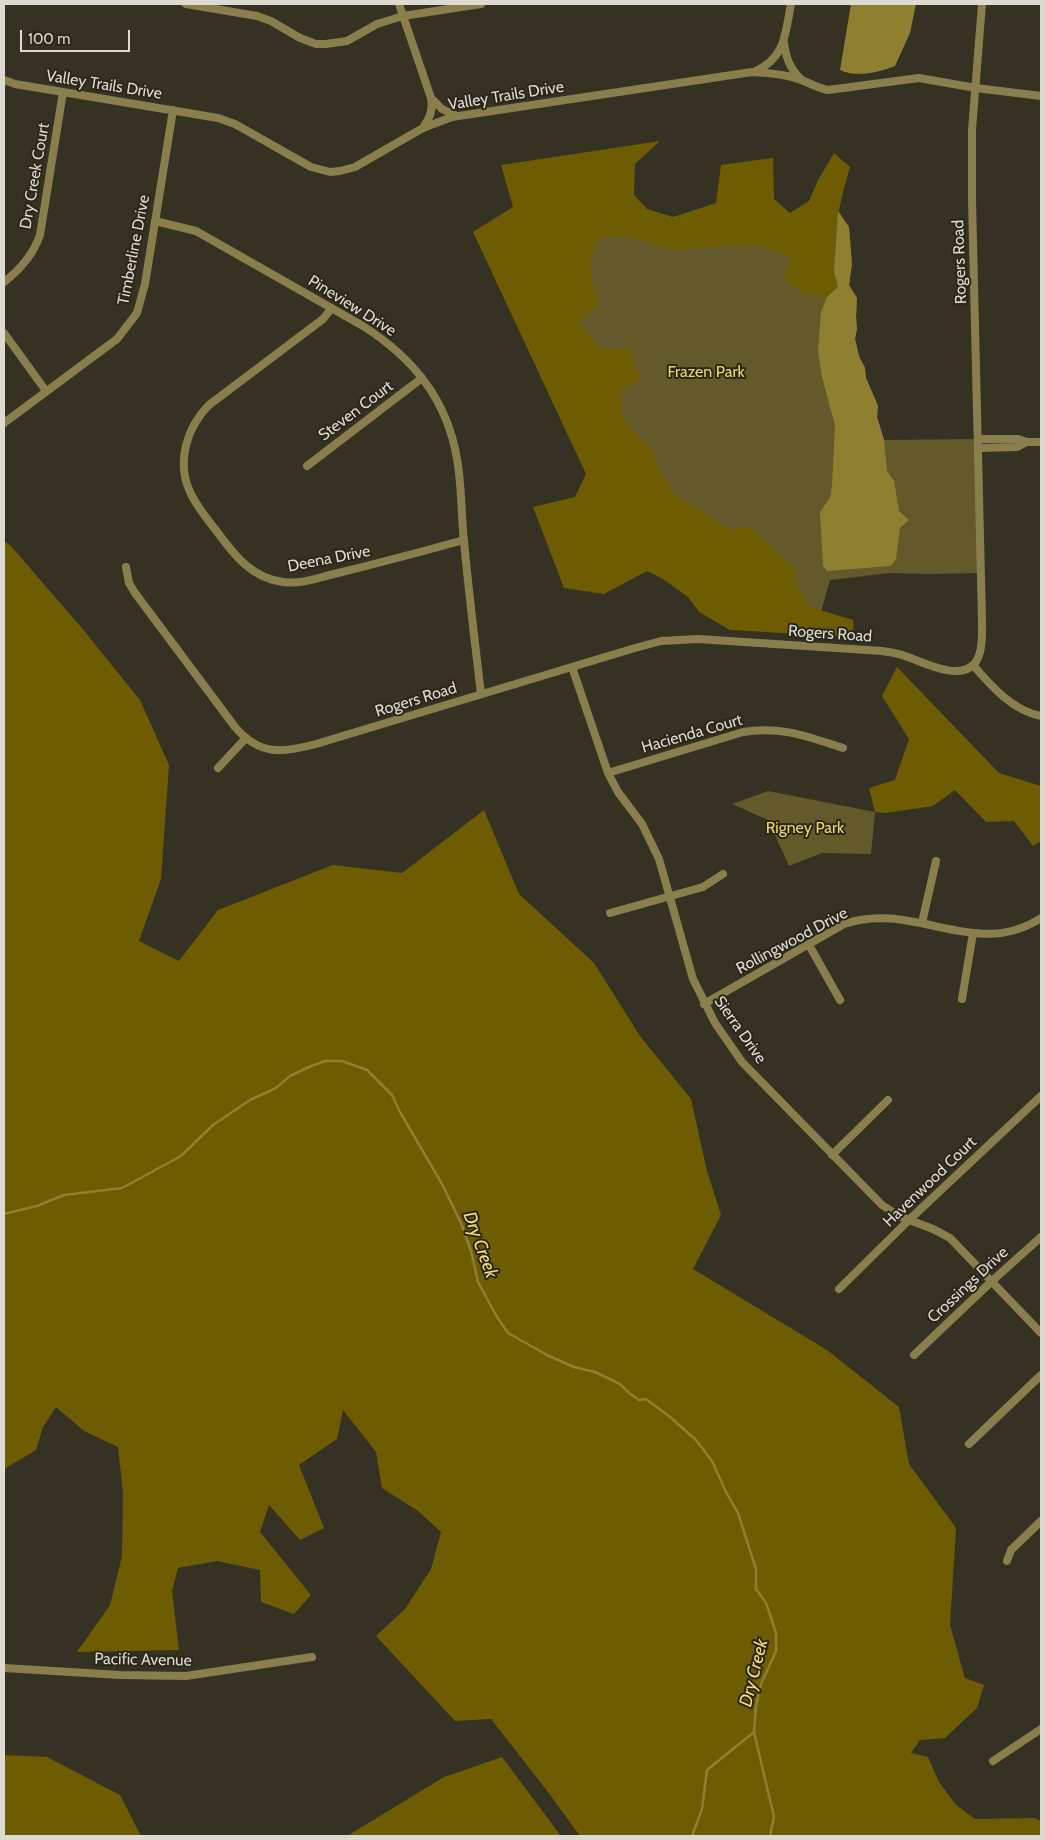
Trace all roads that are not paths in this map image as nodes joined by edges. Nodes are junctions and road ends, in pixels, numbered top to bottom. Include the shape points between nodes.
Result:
1 (186, 4) edge
2 (399, 4) edge
3 (481, 4) edge
4 (791, 4) edge
5 (982, 4) edge
6 (403, 16) junction
7 (784, 41) junction
8 (752, 72) junction
9 (4, 80) edge
10 (803, 80) junction
11 (976, 88) junction
12 (63, 92) junction
13 (1041, 96) edge
14 (431, 98) junction
15 (173, 110) junction
16 (457, 116) junction
17 (423, 128) junction
18 (155, 220) junction
19 (4, 282) edge
20 (332, 308) junction
21 (4, 333) edge
22 (422, 378) junction
23 (46, 391) junction
24 (4, 423) edge
25 (979, 439) junction
26 (1027, 442) junction
27 (1041, 442) edge
28 (979, 448) junction
29 (307, 466) dead end
30 (464, 540) junction
31 (126, 567) dead end
32 (973, 665) junction
33 (572, 667) junction
34 (481, 694) junction
35 (1041, 716) edge
36 (245, 739) junction
37 (843, 748) dead end
38 (218, 768) dead end
39 (608, 773) junction
40 (936, 862) dead end
41 (723, 874) dead end
42 (669, 897) junction
43 (610, 913) dead end
44 (1041, 918) edge
45 (922, 923) junction
46 (974, 933) junction
47 (809, 945) junction
48 (962, 999) dead end
49 (840, 1000) dead end
50 (704, 1004) junction
51 (1041, 1096) edge
52 (888, 1100) dead end
53 (832, 1155) junction
54 (909, 1220) junction
55 (1041, 1237) edge
56 (992, 1280) junction
57 (839, 1289) dead end
58 (1041, 1333) edge
59 (914, 1355) dead end
60 (1041, 1375) edge
61 (969, 1444) dead end
62 (1041, 1521) edge
63 (1007, 1561) dead end
64 (312, 1657) dead end
65 (4, 1668) edge
66 (1041, 1729) edge
67 (993, 1761) dead end

1 - 6 street via 257,16 316,44 346,41 377,24
2 - 6 street
3 - 6 street
4 - 7 street
5 - 11 street, Rogers Road
6 - 14 street
7 - 8 street via 780,51 766,66
7 - 10 street via 790,66
8 - 10 street, Valley Trails Drive via 776,73
8 - 16 street, Valley Trails Drive
9 - 12 street, Valley Trails Drive
10 - 11 street, Valley Trails Drive via 828,90 919,78
11 - 13 street, Valley Trails Drive
11 - 25 street, Rogers Road via 972,200
12 - 15 street, Valley Trails Drive
12 - 19 street, Dry Creek Court via 40,235 26,262
14 - 16 street via 442,109
14 - 17 street via 431,116
15 - 17 street, Valley Trails Drive via 227,121 311,167 330,172 355,168
15 - 18 street, Timberline Drive
16 - 17 street, Valley Trails Drive
18 - 20 street, Pineview Drive via 196,231
18 - 23 street, Timberline Drive via 145,284 132,320 117,339
20 - 22 street, Pineview Drive via 382,338
20 - 30 street, Deena Drive via 323,319 209,405 196,419 185,446 184,462 190,491 199,507 241,561 260,575 282,582 310,580
21 - 23 street
22 - 29 street, Steven Court
22 - 30 street, Pineview Drive via 442,409 454,443
23 - 24 street, Timberline Drive
25 - 26 street via 1018,438
25 - 28 street, Rogers Road
26 - 27 street
26 - 28 street via 1017,447
28 - 32 street, Rogers Road via 982,621 981,647
30 - 34 street, Pineview Drive
31 - 36 street, Rogers Road via 134,593
32 - 33 street, Rogers Road via 965,670 947,671 882,651 698,639 661,641
32 - 35 street via 1018,708
33 - 34 street, Rogers Road
33 - 39 street, Sierra Drive
34 - 36 street, Rogers Road via 299,749 266,749
36 - 38 street
37 - 39 street, Hacienda Court via 784,730 756,730
39 - 42 street, Sierra Drive via 649,836
40 - 45 street
41 - 42 street via 703,887
42 - 43 street
42 - 50 street, Sierra Drive via 693,979
44 - 46 street, Rollingwood Drive via 1007,933
45 - 46 street, Rollingwood Drive
45 - 47 street, Rollingwood Drive via 891,918 855,921
46 - 48 street
47 - 49 street
47 - 50 street, Rollingwood Drive
50 - 53 street, Sierra Drive via 742,1062
51 - 54 street, Havenwood Court
52 - 53 street
53 - 54 street, Sierra Drive via 882,1205
54 - 56 street, Sierra Drive via 950,1238
54 - 57 street, Havenwood Court
55 - 56 street, Crossings Drive
56 - 58 street, Sierra Drive
56 - 59 street, Crossings Drive
60 - 61 street
62 - 63 street via 1011,1550
64 - 65 street, Pacific Avenue via 186,1676
66 - 67 street

